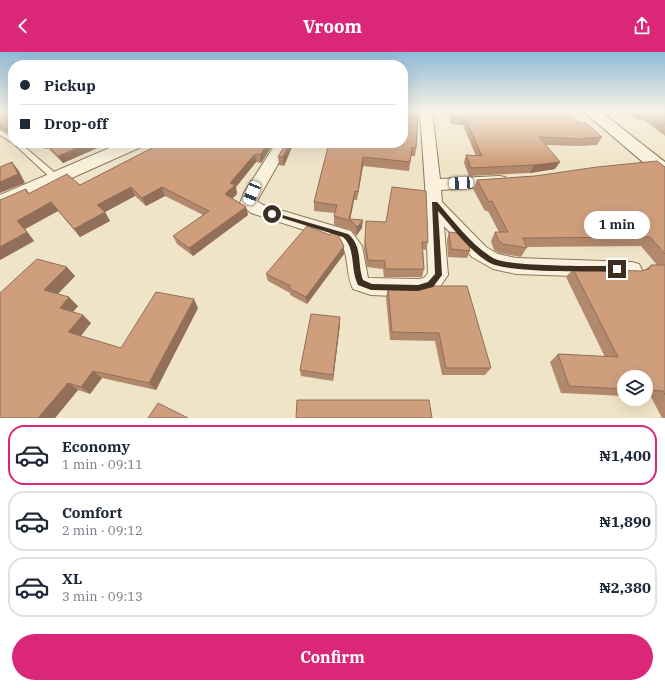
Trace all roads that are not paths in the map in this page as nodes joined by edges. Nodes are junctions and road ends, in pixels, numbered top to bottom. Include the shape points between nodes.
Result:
1 (428, 128) edge
2 (615, 128) edge
3 (623, 128) edge
4 (22, 148) edge
5 (124, 148) edge
6 (281, 148) edge
7 (661, 163) edge
8 (631, 164) edge
9 (57, 179) junction
10 (515, 180) edge
11 (433, 185) junction
12 (0, 203) edge
13 (434, 204) junction
14 (632, 270) edge

1 - 11 street
2 - 7 main road
3 - 7 main road
4 - 9 lane
5 - 9 main road
6 - 13 street via 248,203 257,209 345,236 352,241 354,247 356,272 360,282 371,287 418,288 430,285 438,275
7 - 8 street
9 - 12 main road
10 - 11 street
11 - 13 street
13 - 14 street via 480,252 493,261 516,266

